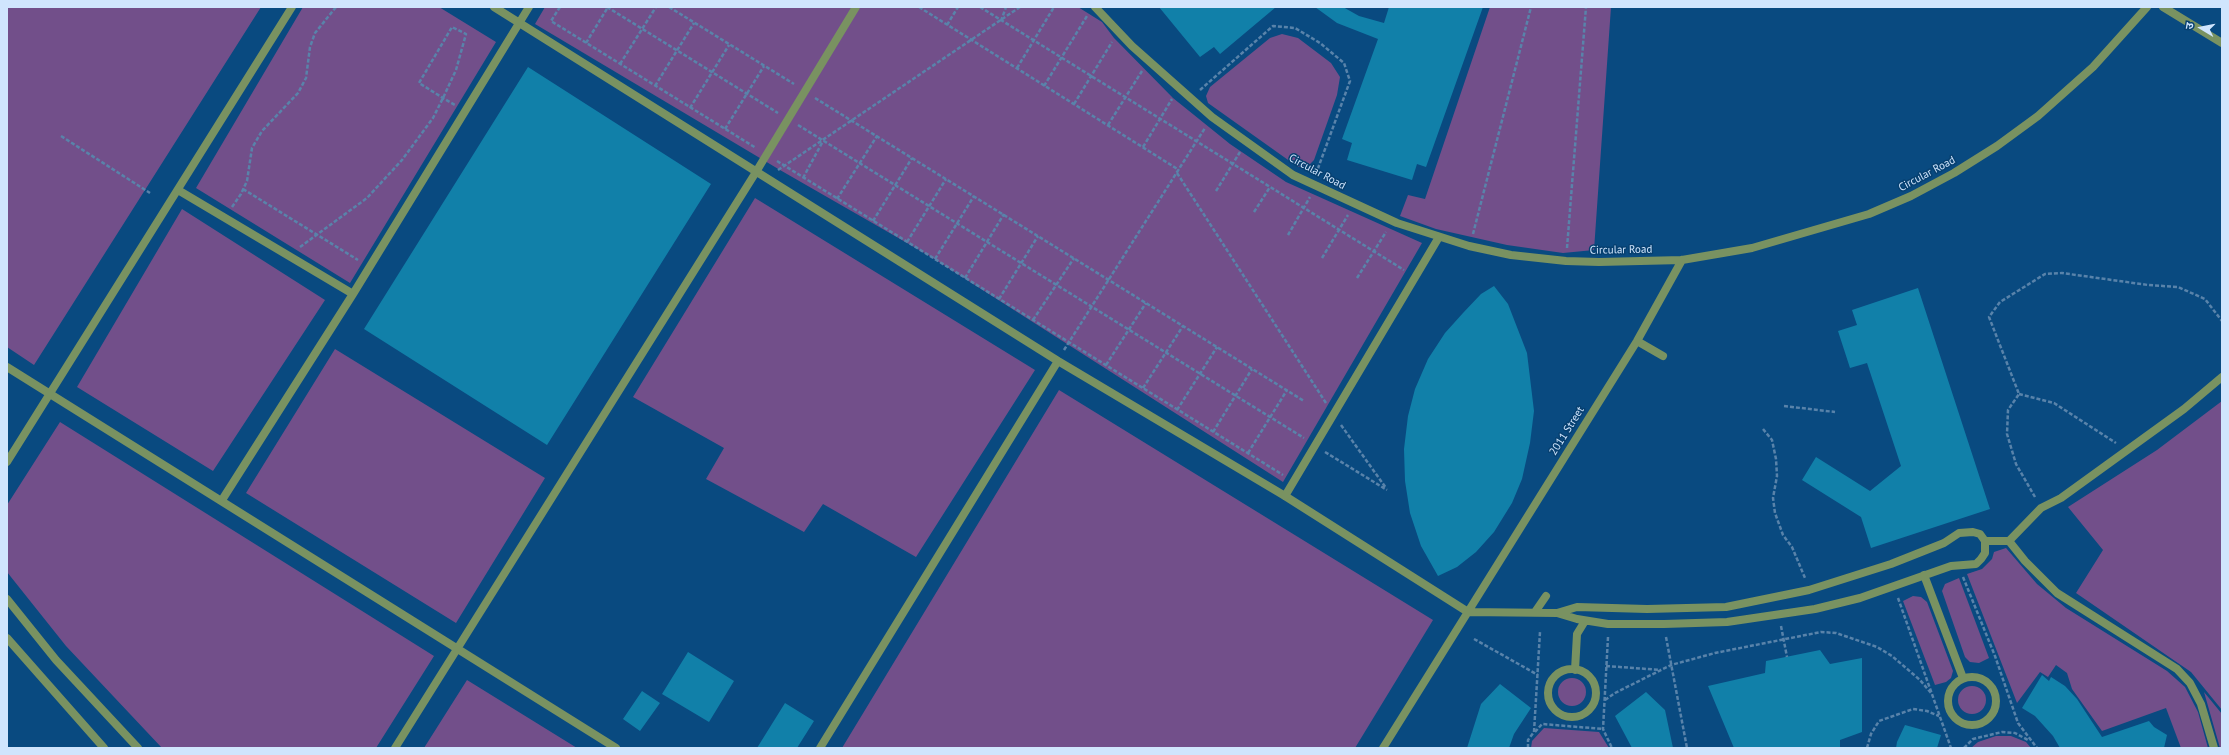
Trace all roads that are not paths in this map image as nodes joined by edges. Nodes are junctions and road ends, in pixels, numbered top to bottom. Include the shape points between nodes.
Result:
1 (292, 7) edge
2 (494, 7) edge
3 (529, 7) edge
4 (856, 7) edge
5 (1095, 7) edge
6 (2147, 7) edge
7 (2163, 7) edge
8 (519, 23) junction
9 (2222, 43) edge
10 (756, 172) junction
11 (178, 190) junction
12 (1439, 237) junction
13 (1682, 260) junction
14 (353, 294) junction
15 (1637, 341) junction
16 (1663, 356) dead end
17 (1058, 361) junction
18 (7, 367) edge
19 (2222, 377) edge
20 (51, 393) junction
21 (7, 462) edge
22 (1285, 496) junction
23 (222, 500) junction
24 (1986, 541) junction
25 (2009, 541) junction
26 (1924, 575) junction
27 (1546, 596) dead end
28 (7, 599) edge
29 (1468, 612) junction
30 (1535, 612) junction
31 (1557, 613) junction
32 (1585, 621) junction
33 (7, 638) edge
34 (456, 649) junction
35 (1575, 670) junction
36 (1963, 678) junction
37 (104, 748) edge
38 (138, 748) edge
39 (395, 748) edge
40 (616, 748) edge
41 (820, 748) edge
42 (1383, 748) edge
43 (2214, 748) edge

1 - 11 street
2 - 8 street
3 - 8 street
4 - 10 street
5 - 12 street, Circular Road via 1190,99 1293,175 1393,221
6 - 13 street, Circular Road via 2093,67 2038,116 1954,173 1911,196 1869,214 1752,248
7 - 9 street
8 - 10 street
8 - 14 street
10 - 17 street
10 - 34 street
11 - 14 street
11 - 20 street
12 - 13 street, Circular Road via 1511,255 1566,261
12 - 22 street
13 - 15 street, 2011 Street
14 - 23 street
15 - 16 street
15 - 29 street, 2011 Street
17 - 22 street
17 - 41 street
18 - 20 street
19 - 25 street via 2184,409 2061,498 2041,508
20 - 21 street
20 - 23 street
22 - 29 street
23 - 34 street
24 - 25 street
24 - 26 street via 1985,553 1976,564 1951,566
24 - 31 street via 1980,534 1959,533 1944,543 1891,564 1809,590 1726,607 1577,607
25 - 43 street via 2057,593 2177,669 2190,683 2201,704
26 - 32 street via 1860,598 1815,609 1727,622 1608,624
26 - 36 street
27 - 30 street
28 - 38 street via 56,660
29 - 30 street
29 - 42 street, 2011 Street
30 - 31 street
31 - 32 street
32 - 35 street via 1577,634
33 - 37 street
34 - 39 street
34 - 40 street
35 - 35 street via 1584,671 1591,677 1597,691 1596,699 1587,713 1572,718 1564,716 1552,706 1548,691 1554,676 1569,669
36 - 36 street via 1975,676 1986,680 1995,693 1995,709 1984,722 1969,725 1962,723 1950,712 1948,696 1951,689

